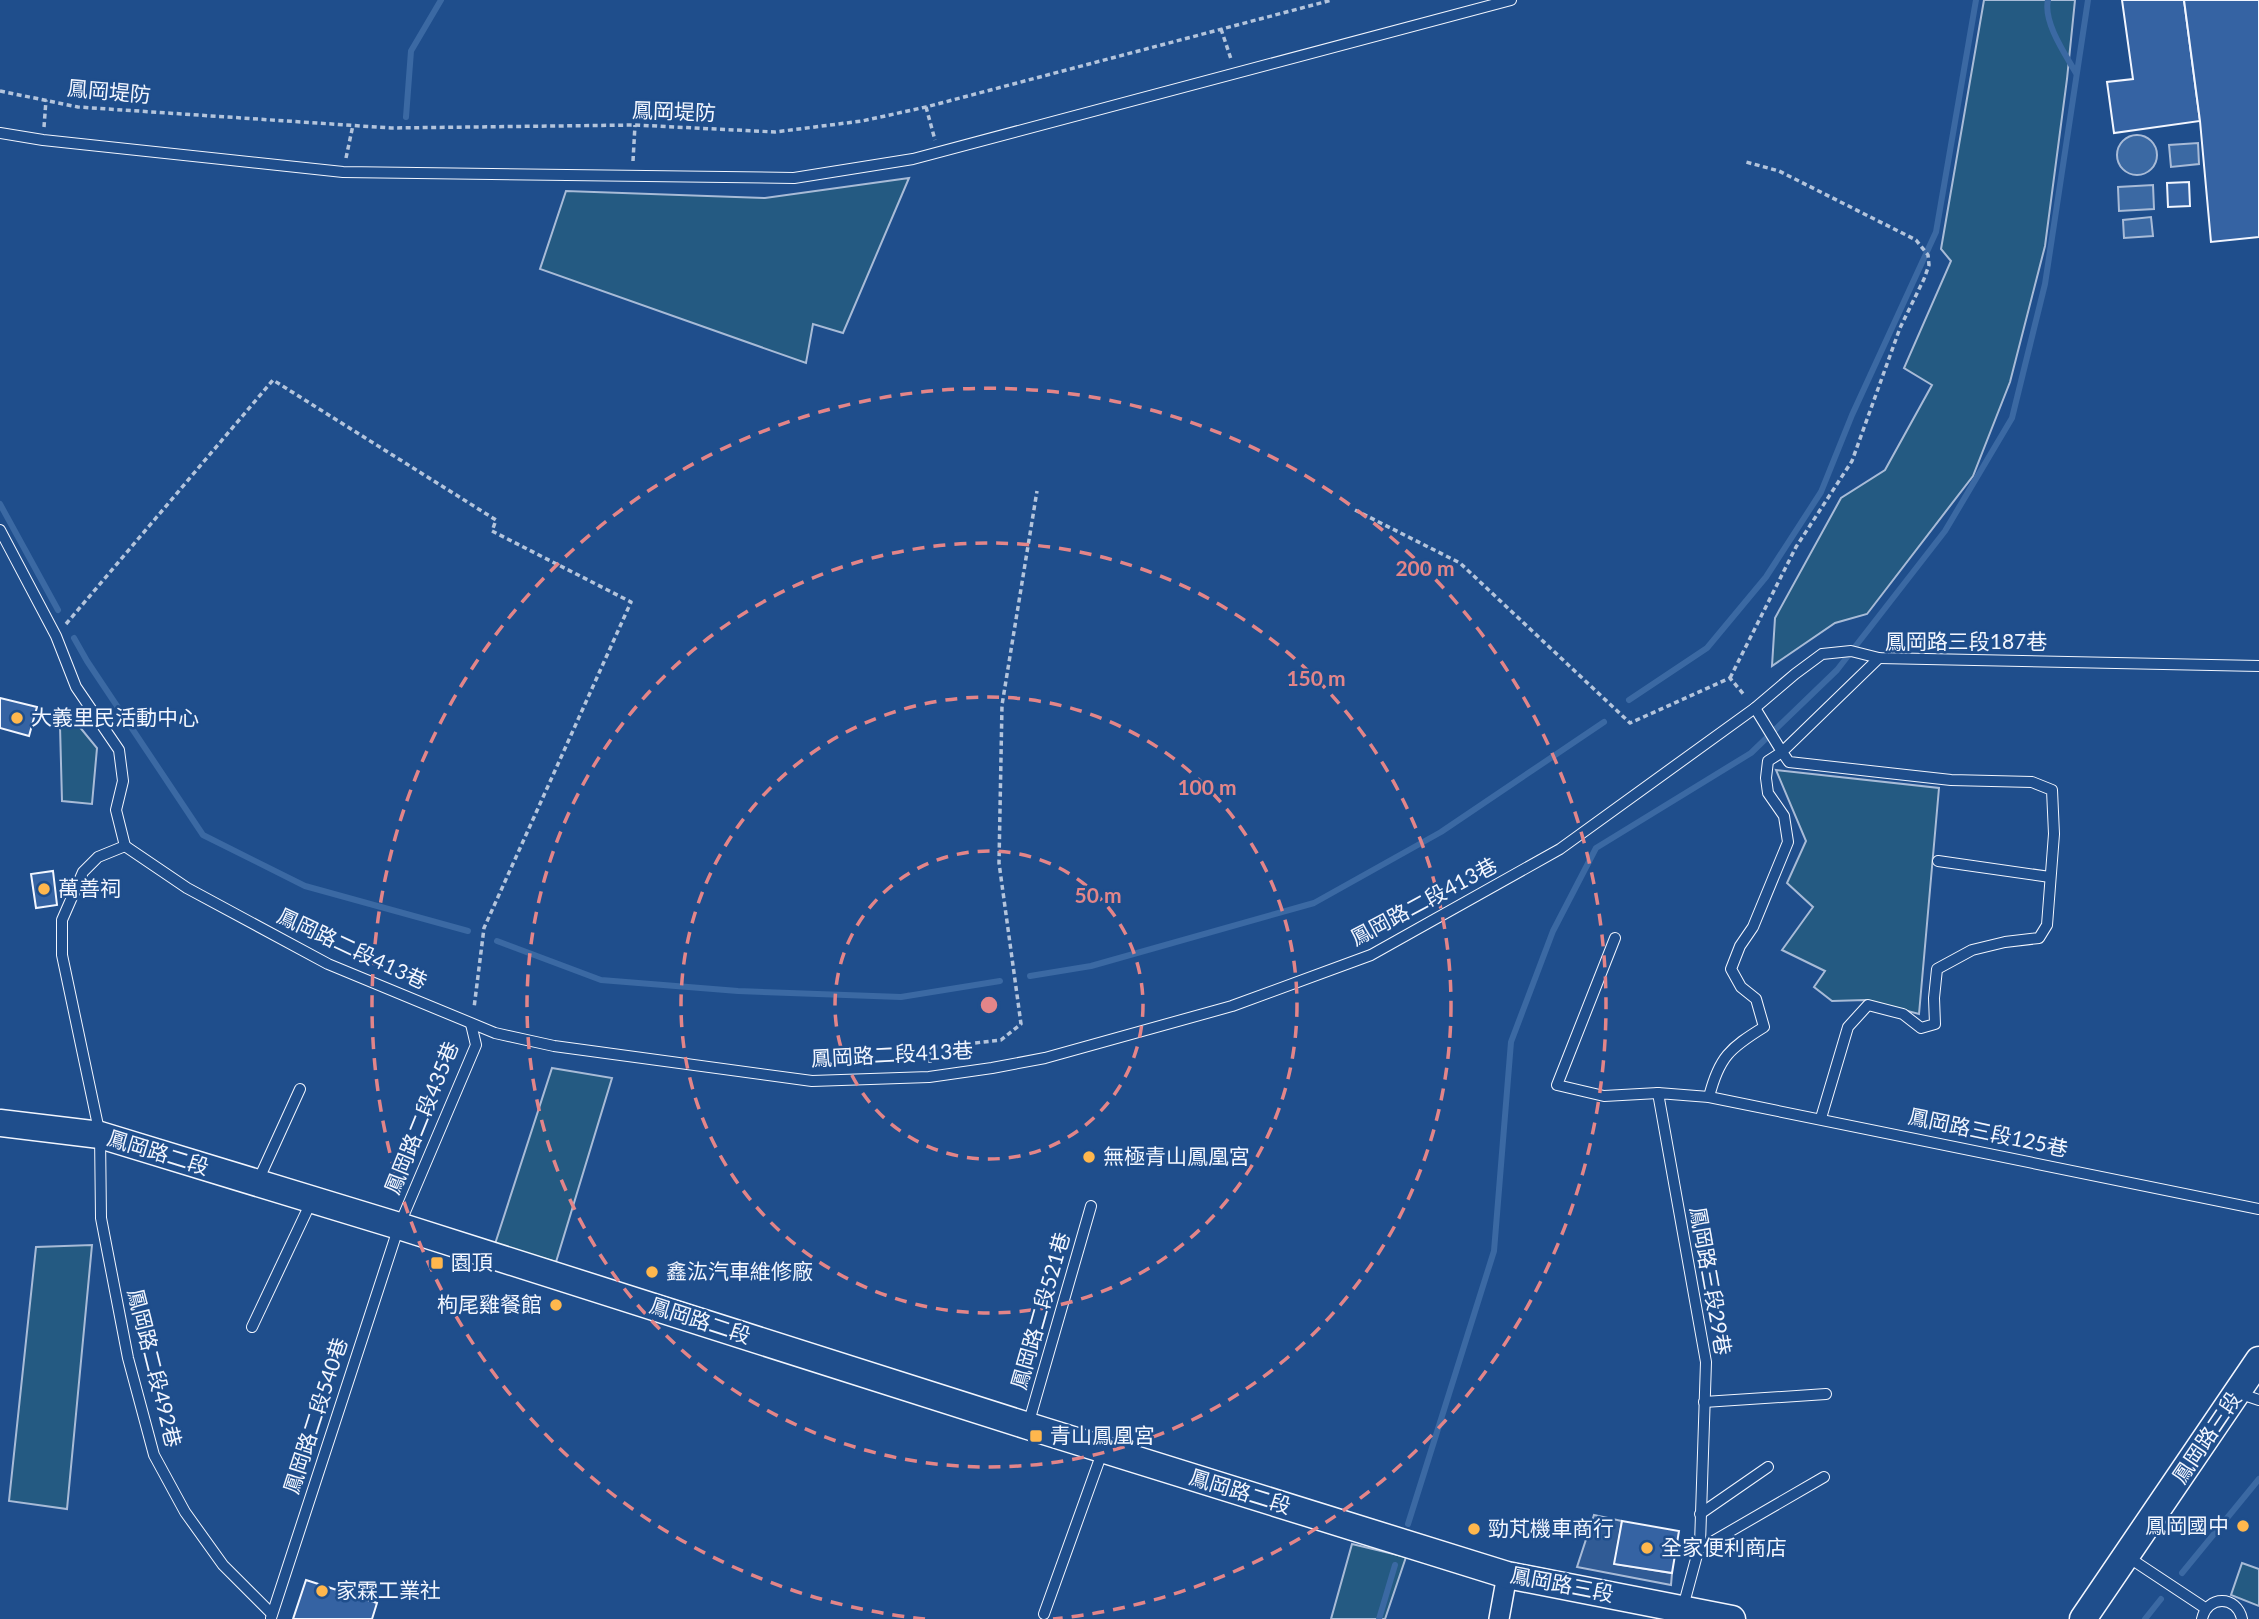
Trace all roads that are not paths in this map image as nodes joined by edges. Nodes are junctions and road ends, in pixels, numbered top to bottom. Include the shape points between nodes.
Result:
1 (1511, 0) edge
2 (0, 133) edge
3 (0, 530) edge
4 (1879, 658) junction
5 (2259, 666) edge
6 (1755, 708) junction
7 (1782, 752) junction
8 (125, 846) junction
9 (1938, 861) dead end
10 (2050, 877) junction
11 (1615, 938) dead end
12 (471, 1024) junction
13 (300, 1090) dead end
14 (1658, 1093) junction
15 (1709, 1097) junction
16 (1821, 1118) junction
17 (0, 1123) edge
18 (100, 1135) junction
19 (257, 1183) junction
20 (312, 1199) junction
21 (1091, 1206) dead end
22 (2259, 1209) edge
23 (398, 1226) junction
24 (253, 1327) dead end
25 (2259, 1360) edge
26 (1826, 1394) dead end
27 (2248, 1396) edge
28 (1704, 1402) junction
29 (1028, 1426) junction
30 (1104, 1449) junction
31 (1768, 1467) dead end
32 (1824, 1477) dead end
33 (1700, 1514) junction
34 (1395, 1540) joint
35 (1698, 1550) junction
36 (2127, 1557) junction
37 (1507, 1575) junction
38 (1683, 1609) junction
39 (2204, 1614) edge
40 (1044, 1615) dead end
41 (272, 1616) edge
42 (1499, 1619) edge
43 (1731, 1619) edge
44 (2083, 1619) edge
45 (2242, 1619) edge

1 - 2 lane via 938,153 794,178 343,172
3 - 8 lane via 56,636 76,687 118,750 123,780 116,810
4 - 5 lane, 鳳岡路三段187巷
4 - 6 lane, 鳳岡路二段413巷 via 1852,651 1822,654
4 - 7 lane, 鳳岡路三段187巷
6 - 7 lane
6 - 12 lane, 鳳岡路二段413巷 via 1560,849 1371,955 1232,1006 1045,1058 929,1077 812,1081 554,1046
7 - 10 lane via 1789,762 1951,780 2032,782 2052,790
7 - 15 lane, 鳳岡路三段187巷 via 1768,761 1766,778 1768,793 1784,816 1787,842 1731,969 1756,999 1765,1027 1720,1062
8 - 12 lane, 鳳岡路二段413巷 via 187,888 328,964
8 - 18 lane via 98,858 83,872 62,920 62,955
9 - 10 lane
10 - 16 lane via 2047,925 2039,938 1972,950 1937,969 1934,1024 1921,1028 1903,1014 1868,1004 1848,1027
11 - 14 lane via 1557,1085 1604,1096
12 - 23 lane, 鳳岡路二段435巷 via 476,1045
13 - 19 lane
14 - 15 lane
14 - 28 lane, 鳳岡路三段29巷 via 1706,1362
15 - 16 lane, 鳳岡路三段125巷
16 - 22 lane, 鳳岡路三段125巷
17 - 18 street, 鳳岡路二段
18 - 19 street, 鳳岡路二段
18 - 41 lane, 鳳岡路二段492巷 via 101,1218 128,1358 154,1455 185,1512 223,1565
19 - 20 street, 鳳岡路二段
20 - 23 street, 鳳岡路二段
20 - 24 lane
21 - 29 lane, 鳳岡路二段521巷
23 - 29 street, 鳳岡路二段
23 - 41 lane, 鳳岡路二段540巷
25 - 27 street, 鳳岡路三段
26 - 28 lane
27 - 36 street, 鳳岡路三段
28 - 33 lane, 鳳岡路三段29巷
29 - 30 street, 鳳岡路二段
30 - 34 street, 鳳岡路二段
30 - 40 lane
31 - 33 lane
32 - 35 lane
33 - 35 lane, 鳳岡路三段29巷
34 - 37 street, 鳳岡路三段
35 - 38 lane, 鳳岡路三段29巷
36 - 39 lane
36 - 44 street, 鳳岡路三段
37 - 38 street, 鳳岡路三段
37 - 42 street
38 - 43 street, 鳳岡路三段
39 - 45 lane via 2216,1601 2230,1602

